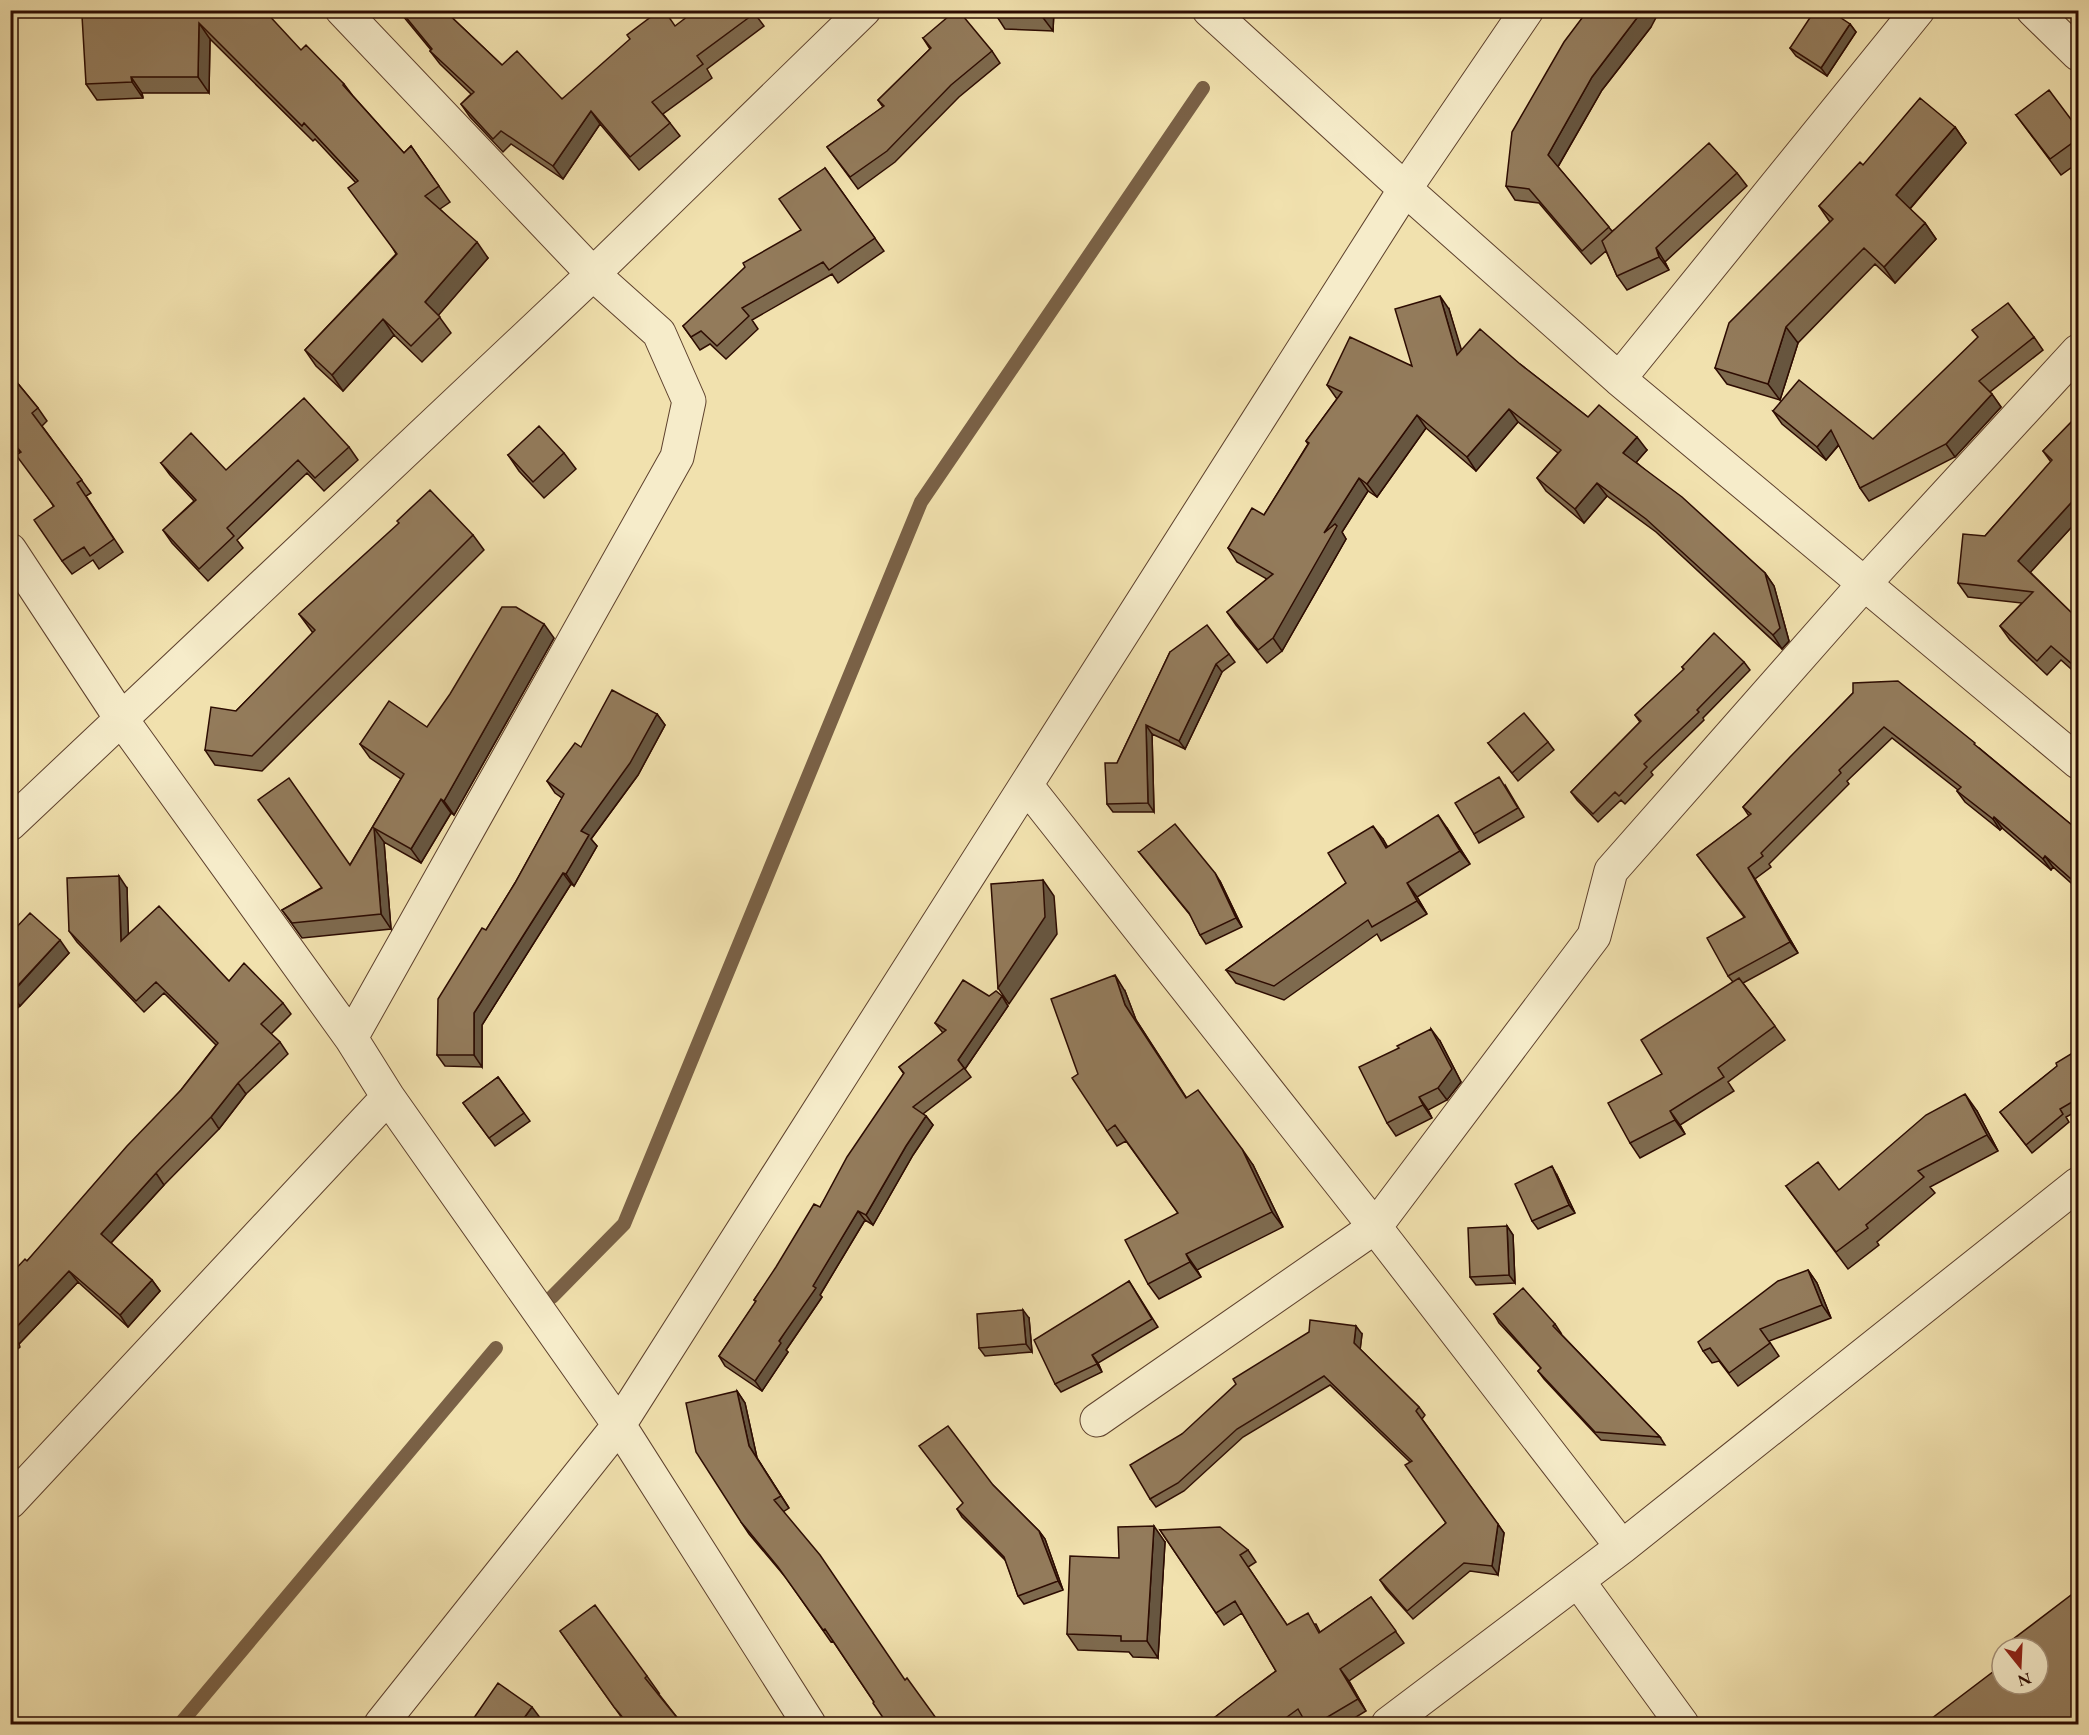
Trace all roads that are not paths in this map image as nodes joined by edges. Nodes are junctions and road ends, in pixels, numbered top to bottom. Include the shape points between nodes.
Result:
1 (342, 10) edge
2 (864, 10) edge
3 (1209, 10) edge
4 (1527, 10) edge
5 (1918, 10) edge
6 (2033, 10) edge
7 (2079, 54) edge
8 (1405, 189) junction
9 (592, 273) junction
10 (2079, 351) edge
11 (1619, 379) junction
12 (10, 550) edge
13 (1864, 584) junction
14 (122, 720) junction
15 (2079, 762) edge
16 (1026, 784) junction
17 (10, 824) edge
18 (351, 1038) junction
19 (388, 1097) junction
20 (2079, 1184) edge
21 (1375, 1227) junction
22 (1097, 1420) dead end
23 (619, 1425) junction
24 (10, 1502) edge
25 (1622, 1547) junction
26 (1578, 1581) junction
27 (381, 1725) edge
28 (809, 1725) edge
29 (1388, 1725) edge
30 (1682, 1725) edge

1 - 9 street
2 - 9 street
3 - 8 street
4 - 8 street
5 - 11 street
6 - 7 street
8 - 11 street
8 - 16 street
9 - 14 street
9 - 18 street via 659,333 689,401 677,457
10 - 13 street
11 - 13 street
12 - 14 street
13 - 15 street
13 - 21 street via 1611,871 1594,936
14 - 17 street
14 - 18 street
16 - 21 street
16 - 23 street
18 - 19 street
19 - 23 street
19 - 24 street
20 - 25 street
21 - 22 street
21 - 25 street
23 - 27 street
23 - 28 street
25 - 26 street
26 - 29 street
26 - 30 street

